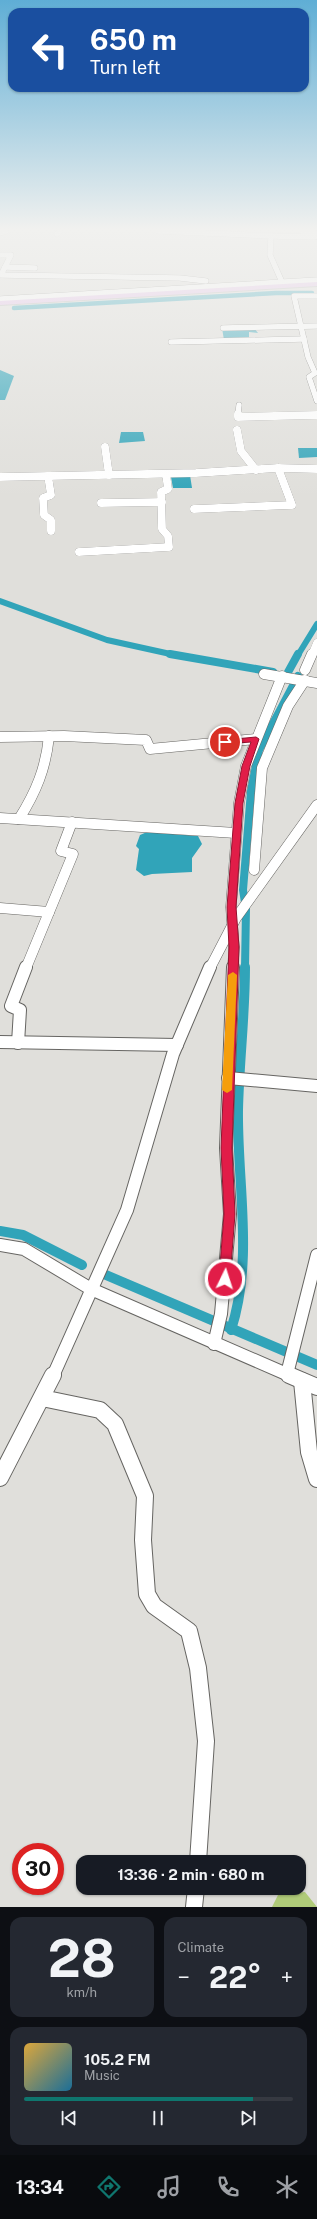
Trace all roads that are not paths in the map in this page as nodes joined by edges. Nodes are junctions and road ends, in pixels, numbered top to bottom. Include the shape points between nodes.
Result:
1 (300, 320) edge
2 (302, 326) junction
3 (317, 326) edge
4 (223, 328) dead end
5 (304, 339) junction
6 (171, 342) dead end
7 (317, 401) edge
8 (239, 405) dead end
9 (317, 415) edge
10 (237, 430) dead end
11 (105, 447) dead end
12 (278, 468) junction
13 (317, 469) edge
14 (256, 470) junction
15 (166, 474) junction
16 (109, 475) junction
17 (48, 476) junction
18 (0, 477) edge
19 (162, 502) junction
20 (101, 503) dead end
21 (194, 509) dead end
22 (51, 531) dead end
23 (79, 552) dead end
24 (317, 642) edge
25 (305, 670) dead end
26 (264, 674) dead end
27 (285, 677) junction
28 (303, 680) junction
29 (317, 683) edge
30 (49, 736) junction
31 (0, 737) edge
32 (256, 739) junction
33 (317, 805) edge
34 (0, 818) edge
35 (19, 819) junction
36 (72, 822) junction
37 (236, 833) junction
38 (254, 870) dead end
39 (0, 908) edge
40 (49, 912) junction
41 (234, 921) junction
42 (0, 1042) edge
43 (18, 1043) junction
44 (177, 1045) junction
45 (231, 1078) junction
46 (317, 1086) edge
47 (0, 1245) edge
48 (317, 1255) edge
49 (91, 1288) junction
50 (215, 1339) junction
51 (288, 1370) junction
52 (302, 1381) junction
53 (317, 1387) edge
54 (42, 1398) junction
55 (0, 1478) edge
56 (317, 1479) edge
57 (198, 1855) edge
58 (195, 1895) edge
59 (194, 1907) edge

1 - 2 street
2 - 3 street
2 - 4 street
2 - 5 street
5 - 6 street
5 - 7 street via 315,374 309,377
8 - 9 street via 238,418
10 - 14 street via 241,451
11 - 16 street
12 - 13 street
12 - 14 street
12 - 21 street via 292,506
14 - 15 street
15 - 16 street
15 - 19 street via 168,488 161,492
16 - 17 street
17 - 18 street
17 - 22 street via 51,495 43,498 44,515 51,520
19 - 20 street
19 - 23 street via 162,529 168,536 169,547
24 - 25 street
26 - 27 street
27 - 28 street
27 - 32 street
28 - 29 street
28 - 38 street via 288,706 262,768
30 - 31 street
30 - 32 street via 146,740 150,749
30 - 35 street via 48,762 38,790
32 - 37 street via 246,766
33 - 41 street
34 - 35 street
35 - 36 street
36 - 37 street
36 - 40 street via 61,851 73,854
37 - 41 street via 231,907
39 - 40 street
40 - 43 street via 11,1006 20,1010
41 - 44 street via 209,970
41 - 45 street
42 - 43 street
43 - 44 street
44 - 49 street via 127,1210
45 - 46 street
45 - 50 street via 226,1148 230,1214 221,1314
47 - 49 street via 24,1249
48 - 51 street
49 - 50 street
49 - 54 street
50 - 51 street
51 - 52 street
52 - 53 street
52 - 56 street via 309,1452
54 - 55 street
54 - 57 street via 100,1410 115,1424 145,1496 143,1540 147,1594 154,1606 189,1631 198,1668 206,1741
58 - 59 street

